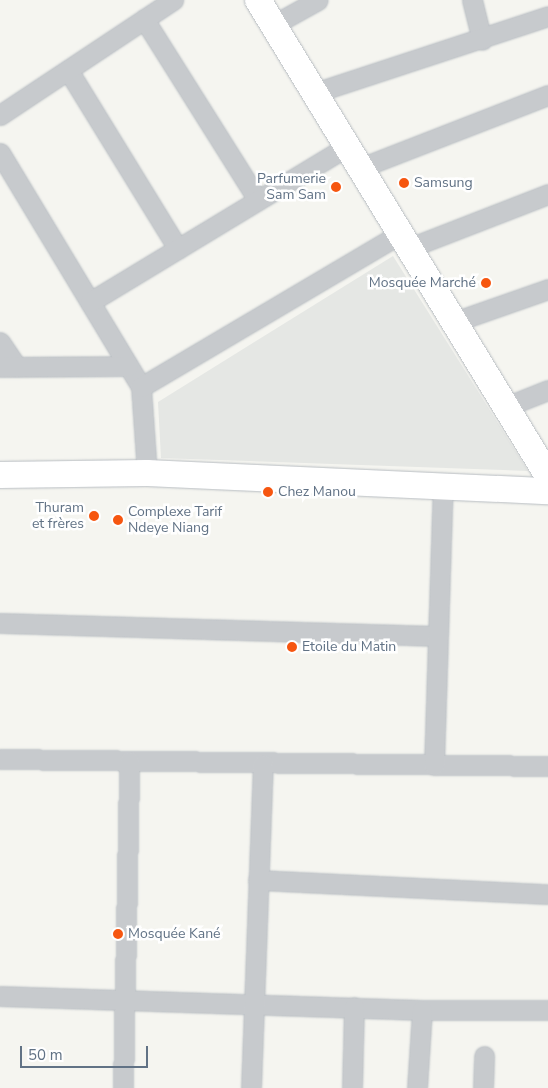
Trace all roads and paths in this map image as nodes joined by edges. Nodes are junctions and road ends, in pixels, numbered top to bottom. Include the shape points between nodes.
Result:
1 (173, 0) edge
2 (258, 0) edge
3 (318, 0) edge
4 (472, 0) edge
5 (548, 16) edge
6 (144, 19) junction
7 (274, 25) junction
8 (482, 40) junction
9 (68, 70) junction
10 (314, 93) junction
11 (548, 95) edge
12 (0, 115) edge
13 (348, 146) junction
14 (0, 153) edge
15 (360, 168) junction
16 (548, 194) edge
17 (258, 200) junction
18 (404, 241) junction
19 (178, 249) junction
20 (548, 289) edge
21 (90, 302) junction
22 (454, 322) junction
23 (0, 342) edge
24 (128, 366) junction
25 (8, 367) edge
26 (141, 388) junction
27 (548, 390) edge
28 (506, 407) junction
29 (147, 473) junction
30 (0, 475) edge
31 (548, 476) edge
32 (443, 486) junction
33 (548, 491) edge
34 (0, 623) edge
35 (438, 636) junction
36 (0, 759) edge
37 (129, 762) junction
38 (262, 764) junction
39 (434, 764) junction
40 (548, 766) edge
41 (258, 880) junction
42 (548, 894) edge
43 (0, 996) edge
44 (125, 1000) junction
45 (254, 1004) junction
46 (354, 1007) junction
47 (422, 1010) junction
48 (548, 1010) edge
49 (484, 1056) dead end
50 (123, 1088) edge
51 (251, 1088) edge
52 (352, 1088) edge
53 (417, 1088) edge
54 (482, 1088) edge

1 - 6 street
2 - 7 street
3 - 7 street
4 - 8 street
5 - 8 street
6 - 9 street
6 - 17 street
7 - 10 street
8 - 10 street
9 - 12 street
9 - 19 street
10 - 13 street
11 - 15 street
13 - 15 street
13 - 17 street
14 - 21 street
15 - 18 street
16 - 18 street
17 - 19 street
18 - 22 street
18 - 26 street
19 - 21 street
20 - 22 street
21 - 24 street
22 - 28 street
23 - 25 street
24 - 25 street
24 - 26 street
26 - 29 street
27 - 28 street
28 - 31 street
29 - 30 street
29 - 32 street
32 - 33 street
32 - 35 street
34 - 35 street
35 - 39 street
36 - 37 street
37 - 38 street
37 - 44 street
38 - 39 street
38 - 41 street
39 - 40 street
41 - 42 street
41 - 45 street
43 - 44 street
44 - 45 street
44 - 50 street
45 - 46 street
45 - 51 street
46 - 47 street
46 - 52 street
47 - 48 street
47 - 53 street
49 - 54 street

